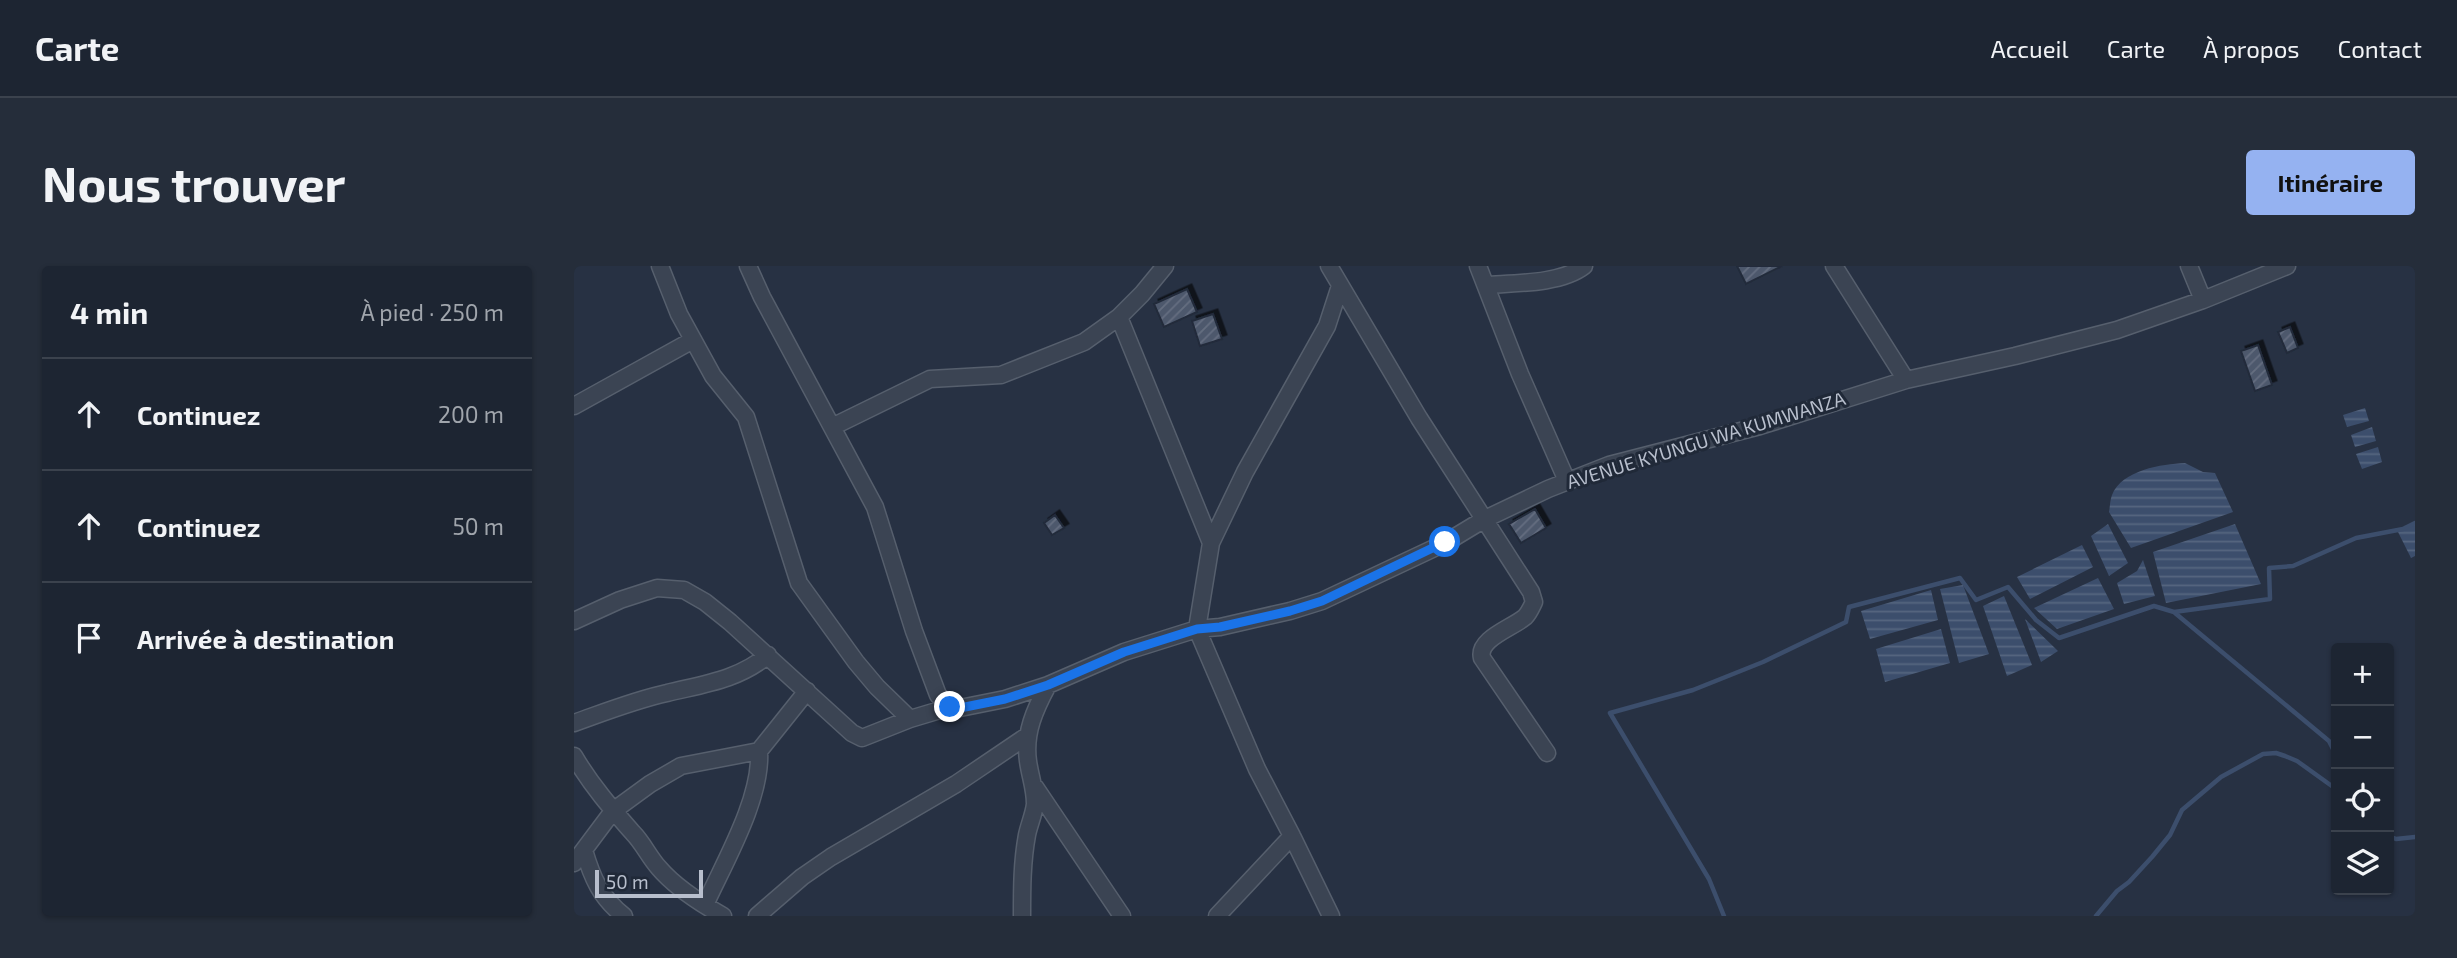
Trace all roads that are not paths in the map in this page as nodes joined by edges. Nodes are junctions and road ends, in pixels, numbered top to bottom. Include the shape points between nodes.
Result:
1 (660, 266) edge
2 (748, 266) edge
3 (1165, 266) edge
4 (1329, 266) edge
5 (1478, 266) edge
6 (1584, 266) edge
7 (1834, 266) edge
8 (2189, 266) edge
9 (2287, 266) edge
10 (1486, 285) junction
11 (1340, 286) junction
12 (2203, 300) junction
13 (1354, 308) junction
14 (1119, 317) junction
15 (1327, 326) junction
16 (693, 340) junction
17 (1906, 380) junction
18 (574, 406) edge
19 (832, 427) junction
20 (1567, 481) junction
21 (1483, 520) junction
22 (1211, 543) junction
23 (574, 621) edge
24 (1197, 629) junction
25 (768, 655) junction
26 (1048, 685) junction
27 (807, 691) junction
28 (950, 707) junction
29 (910, 719) junction
30 (574, 723) edge
31 (1027, 736) junction
32 (759, 751) junction
33 (1547, 753) dead end
34 (574, 756) edge
35 (1034, 786) junction
36 (612, 811) junction
37 (1293, 836) junction
38 (579, 857) edge
39 (714, 912) edge
40 (624, 916) edge
41 (757, 916) edge
42 (1021, 916) edge
43 (1122, 916) edge
44 (1217, 916) edge
45 (1331, 916) edge

1 - 16 street
2 - 19 street
3 - 14 street
4 - 11 street
5 - 10 street
6 - 10 street via 1543,281
7 - 17 street
8 - 12 street
9 - 12 street, AVENUE KYUNGU WA KUMWANZA
10 - 20 street
11 - 13 street
11 - 15 street
12 - 17 street, AVENUE KYUNGU WA KUMWANZA via 2118,330
13 - 15 street
13 - 21 street
14 - 19 street via 1084,342 1001,375 930,379
14 - 22 street
15 - 22 street
16 - 18 street
16 - 29 street via 713,376 746,417 799,583 856,662
17 - 20 street, AVENUE KYUNGU WA KUMWANZA
19 - 28 street via 875,507 914,631 938,695
20 - 21 street, AVENUE KYUNGU WA KUMWANZA
21 - 24 street, AVENUE KYUNGU WA KUMWANZA via 1322,601
21 - 33 street via 1534,602 1527,615 1481,648 1482,659
22 - 24 street
23 - 25 street via 657,587 684,590
24 - 26 street, AVENUE KYUNGU WA KUMWANZA via 1124,652
24 - 37 street via 1257,769
25 - 27 street
25 - 30 street via 730,678
26 - 28 street, AVENUE KYUNGU WA KUMWANZA via 1005,699
26 - 31 street
27 - 29 street, AVENUE KYUNGU WA KUMWANZA via 862,738
27 - 32 street
28 - 29 street, AVENUE KYUNGU WA KUMWANZA
31 - 35 street
31 - 41 street via 956,785 831,857
32 - 36 street via 681,766
32 - 39 street via 756,791
34 - 36 street
35 - 42 street
35 - 43 street
36 - 38 street
36 - 39 street via 659,868
37 - 44 street
37 - 45 street
38 - 40 street via 603,895

